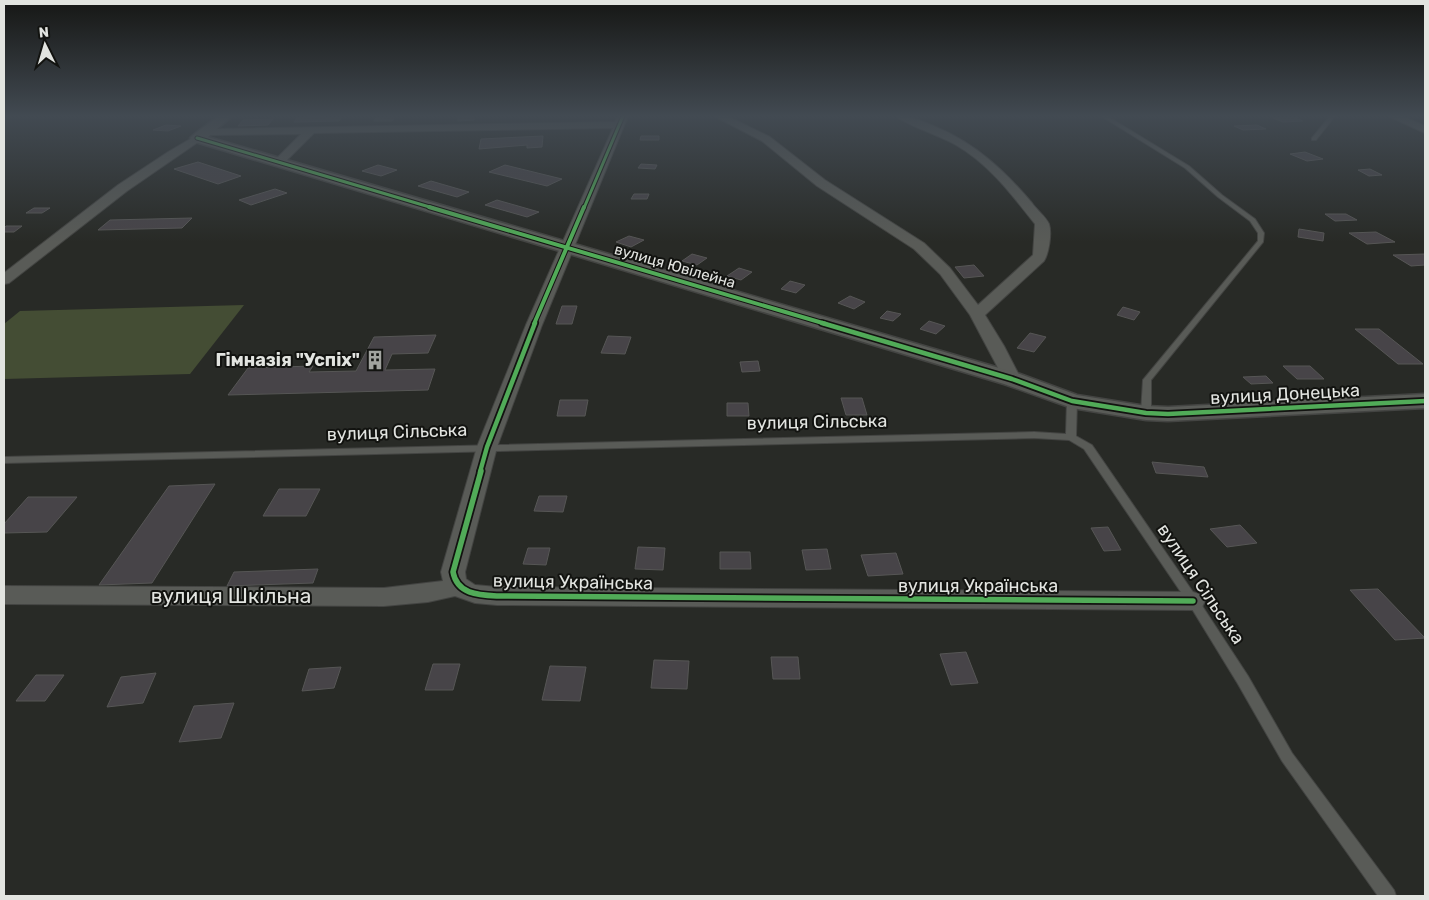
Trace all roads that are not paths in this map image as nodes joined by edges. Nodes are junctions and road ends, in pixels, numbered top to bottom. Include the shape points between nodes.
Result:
1 (164, 158) edge
2 (269, 158) edge
3 (284, 158) edge
4 (605, 158) edge
5 (789, 158) edge
6 (981, 158) edge
7 (1172, 158) edge
8 (280, 162) junction
9 (567, 247) junction
10 (4, 280) edge
11 (977, 314) junction
12 (1012, 379) junction
13 (1072, 401) junction
14 (1425, 401) edge
15 (1146, 413) junction
16 (1071, 438) junction
17 (487, 447) junction
18 (4, 460) edge
19 (458, 587) junction
20 (4, 595) edge
21 (1192, 601) junction
22 (1388, 896) edge

1 - 10 street via 105,200
2 - 8 street, вулиця Ювілейна
3 - 8 street
4 - 9 street
5 - 11 street via 820,183 919,246 945,271
6 - 11 street via 1012,186 1042,224 1042,253
7 - 15 lane via 1253,220 1261,233 1261,241 1147,380
8 - 9 street, вулиця Ювілейна
9 - 12 street, вулиця Ювілейна
9 - 17 street
11 - 12 street
12 - 13 street, вулиця Ювілейна
13 - 15 street, вулиця Ювілейна
13 - 16 lane
14 - 15 street, вулиця Донецька
16 - 17 lane, вулиця Сільська via 1034,435
16 - 21 lane, вулиця Сільська via 1088,447
17 - 18 lane, вулиця Сільська
17 - 19 street via 453,572
19 - 20 street, вулиця Шкільна via 384,597
19 - 21 street, вулиця Українська via 474,595 497,596
21 - 22 lane, вулиця Сільська via 1288,757

